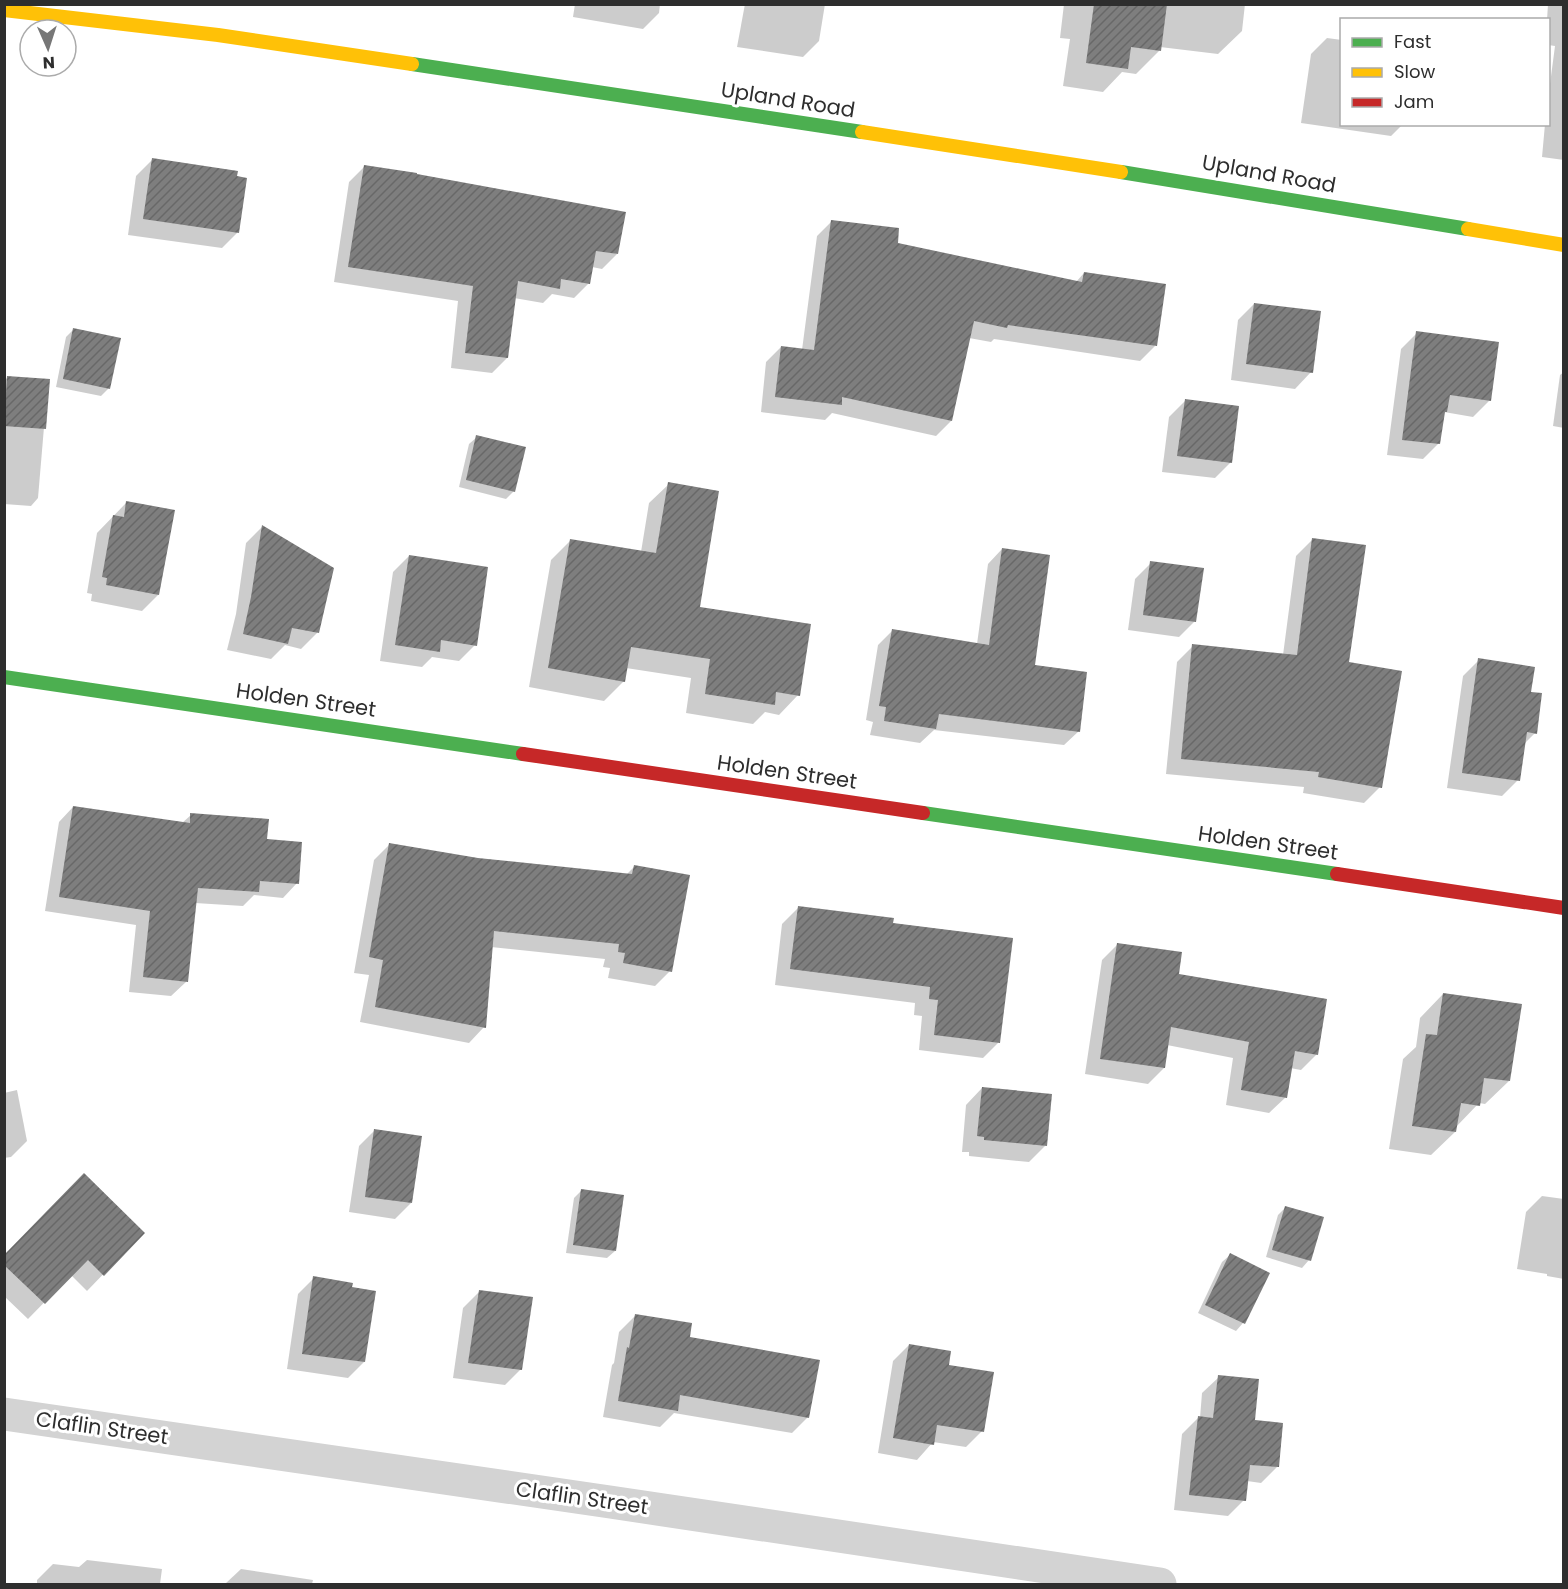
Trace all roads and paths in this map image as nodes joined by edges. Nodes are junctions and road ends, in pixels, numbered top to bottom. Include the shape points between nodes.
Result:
1 (4, 10) edge
2 (1563, 245) edge
3 (4, 677) edge
4 (1563, 908) edge
5 (4, 1414) edge
6 (1160, 1584) edge

1 - 2 street, Upland Road via 218,35 645,99 1188,182
3 - 4 street, Holden Street
5 - 6 street, Claflin Street

